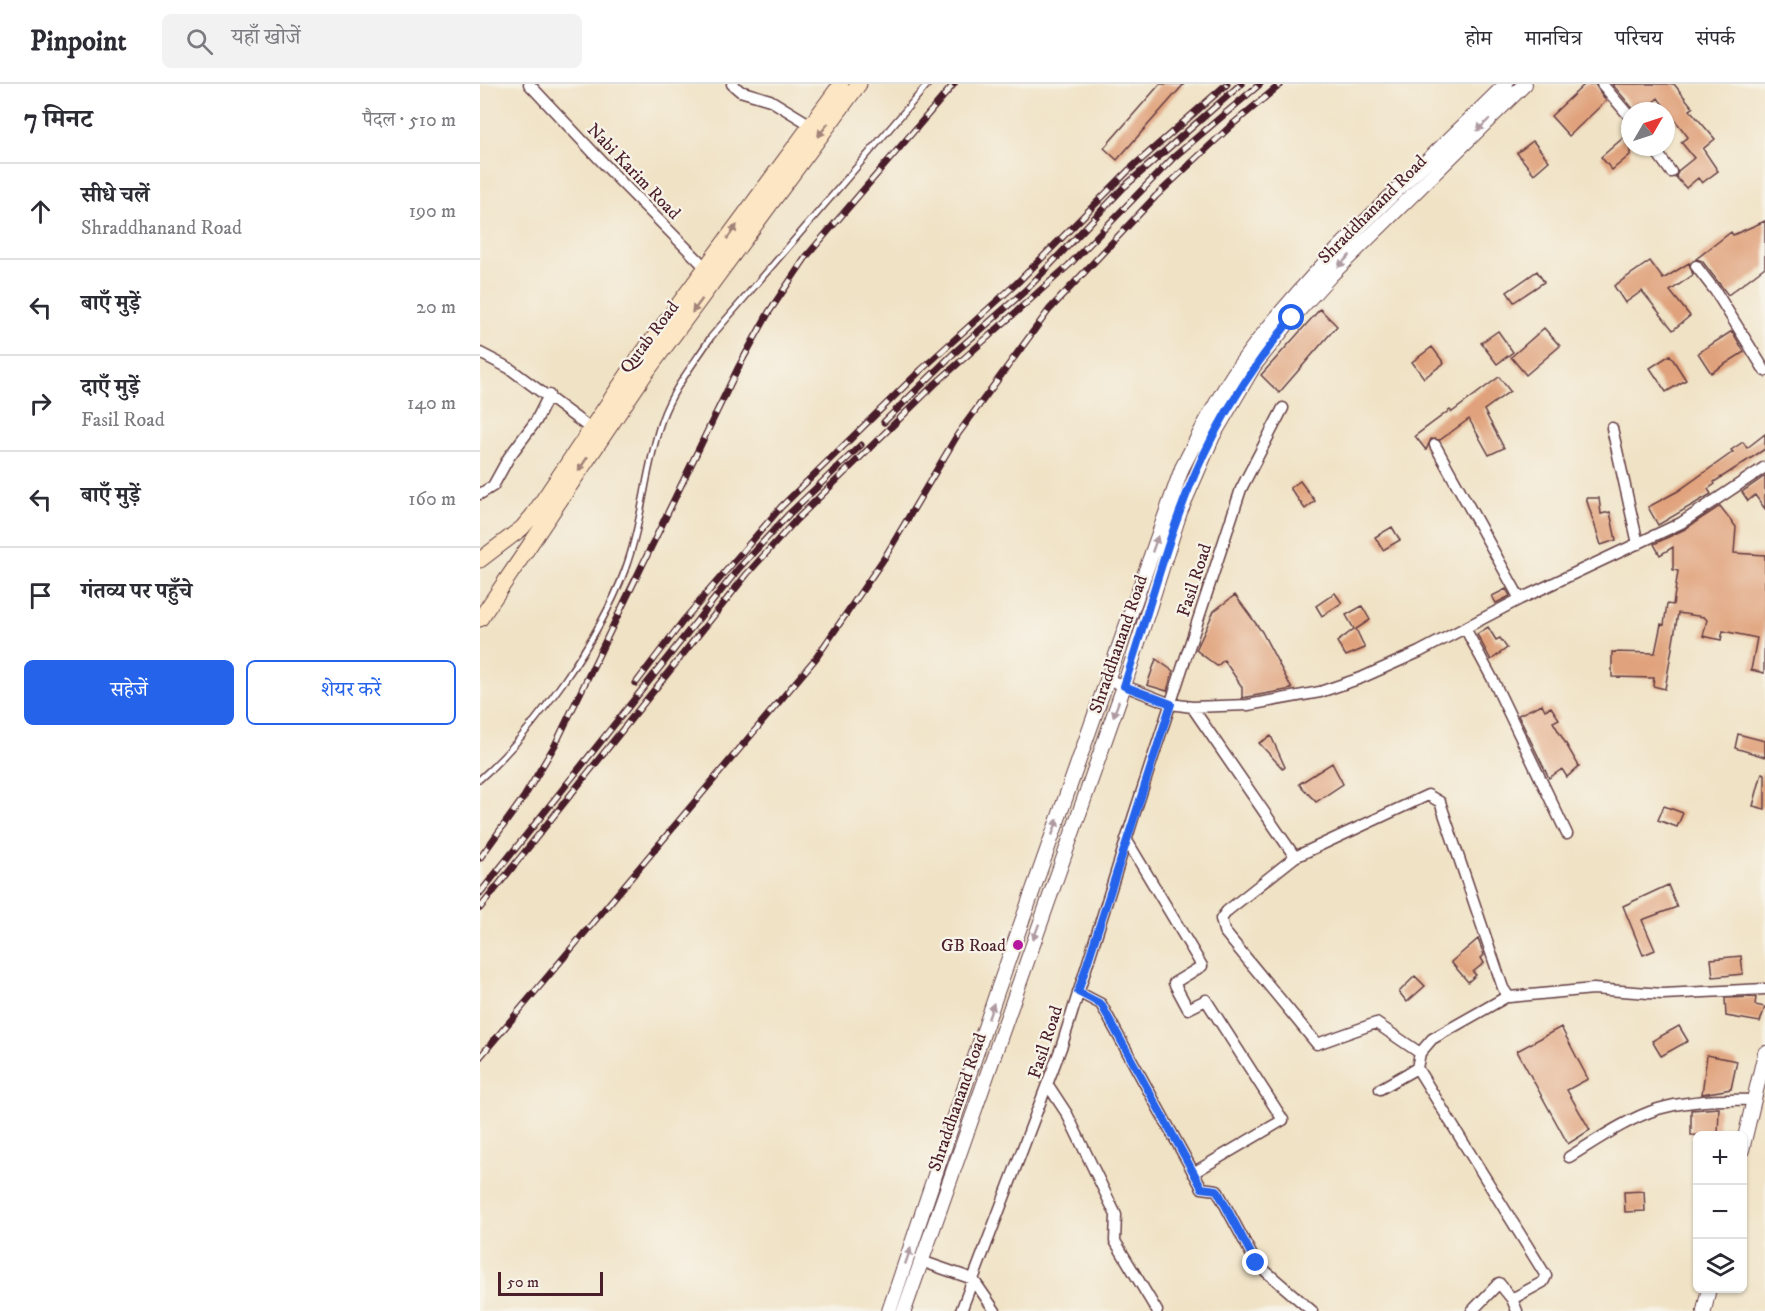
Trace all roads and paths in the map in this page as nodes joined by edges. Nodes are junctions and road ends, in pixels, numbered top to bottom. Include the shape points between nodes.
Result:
1 (529, 84) edge
2 (732, 84) edge
3 (841, 84) edge
4 (859, 84) edge
5 (928, 84) edge
6 (1506, 84) edge
7 (1526, 84) edge
8 (1602, 84) edge
9 (1621, 106) edge
10 (811, 125) junction
11 (1659, 156) edge
12 (1671, 172) dead end
13 (1696, 266) dead end
14 (712, 273) junction
15 (480, 353) edge
16 (1765, 371) edge
17 (549, 396) junction
18 (1283, 408) dead end
19 (1612, 428) dead end
20 (591, 429) junction
21 (1435, 444) dead end
22 (1765, 467) edge
23 (480, 494) edge
24 (539, 519) junction
25 (1638, 544) junction
26 (480, 560) edge
27 (1520, 598) junction
28 (480, 619) edge
29 (1465, 628) junction
30 (1107, 679) junction
31 (1124, 686) junction
32 (1171, 704) junction
33 (1192, 707) junction
34 (480, 779) edge
35 (1567, 834) dead end
36 (1126, 838) junction
37 (1295, 856) junction
38 (1031, 897) junction
39 (1047, 902) junction
40 (1765, 989) edge
41 (1078, 992) junction
42 (1508, 996) junction
43 (1420, 1053) junction
44 (1764, 1058) edge
45 (1417, 1068) junction
46 (1048, 1085) junction
47 (1380, 1089) dead end
48 (1755, 1100) junction
49 (1747, 1133) edge
50 (1569, 1157) dead end
51 (1193, 1173) junction
52 (921, 1261) junction
53 (972, 1279) junction
54 (1708, 1293) edge
55 (1512, 1299) junction
56 (889, 1311) edge
57 (904, 1311) edge
58 (961, 1311) edge
59 (995, 1311) edge
60 (1157, 1311) edge
61 (1312, 1311) edge
62 (1472, 1311) edge
63 (1517, 1311) edge
64 (1704, 1311) edge

1 - 14 street, Nabi Karim Road
2 - 10 street via 740,91 770,100
3 - 10 main road, Qutab Road
4 -> 14 main road, Qutab Road
5 - 34 lane via 700,353 663,417 628,559 604,616 523,736
30 -> 6 street, Shraddhanand Road via 1182,468 1237,369 1277,316 1331,258
7 -> 31 street, Shraddhanand Road via 1330,275 1254,366 1213,436 1180,512
8 - 9 street
14 -> 10 main road, Qutab Road
11 - 12 street
13 - 16 street
14 - 20 main road, Qutab Road via 636,362
14 -> 24 main road, Qutab Road via 639,383
15 - 17 street
17 - 20 street
17 - 23 street via 494,486
18 - 32 street, Fasil Road via 1242,489
19 - 25 street
20 - 24 main road, Qutab Road
21 - 27 street
22 - 25 street via 1690,518
24 - 26 main road, Qutab Road
24 - 28 main road, Qutab Road
25 - 27 street
27 - 29 street
29 - 33 street via 1361,678 1320,692 1248,705
29 - 35 street
30 - 31 street
38 -> 30 street, Shraddhanand Road
31 - 32 street
31 -> 39 street, Shraddhanand Road
32 - 33 street
32 - 36 street, Fasil Road
33 - 37 street
36 - 41 street, Fasil Road
36 - 51 street via 1202,966 1174,983 1188,1009 1206,1000 1283,1120
37 - 42 street via 1422,797 1437,799
37 - 43 street via 1227,911 1221,919 1224,931 1317,1044 1376,1023
38 - 39 street
56 -> 38 street, Shraddhanand Road
39 -> 52 street, Shraddhanand Road
40 - 42 street via 1664,994 1593,989
41 - 46 street, Fasil Road
41 - 51 street via 1101,1004 1110,1018
42 - 43 street via 1432,1040
43 - 45 street
44 - 48 street
45 - 47 street
45 - 55 street via 1546,1276 1544,1282
46 - 53 street, Fasil Road
46 - 60 street via 1067,1114 1116,1215 1115,1241
48 - 49 street
48 - 50 street via 1706,1101 1658,1109
51 - 61 street via 1202,1188 1217,1190 1256,1263
52 - 53 street
52 - 57 street, Shraddhanand Road
53 - 58 street, Fasil Road
53 - 59 street
54 - 64 street
55 - 62 street via 1499,1283
55 - 63 street

